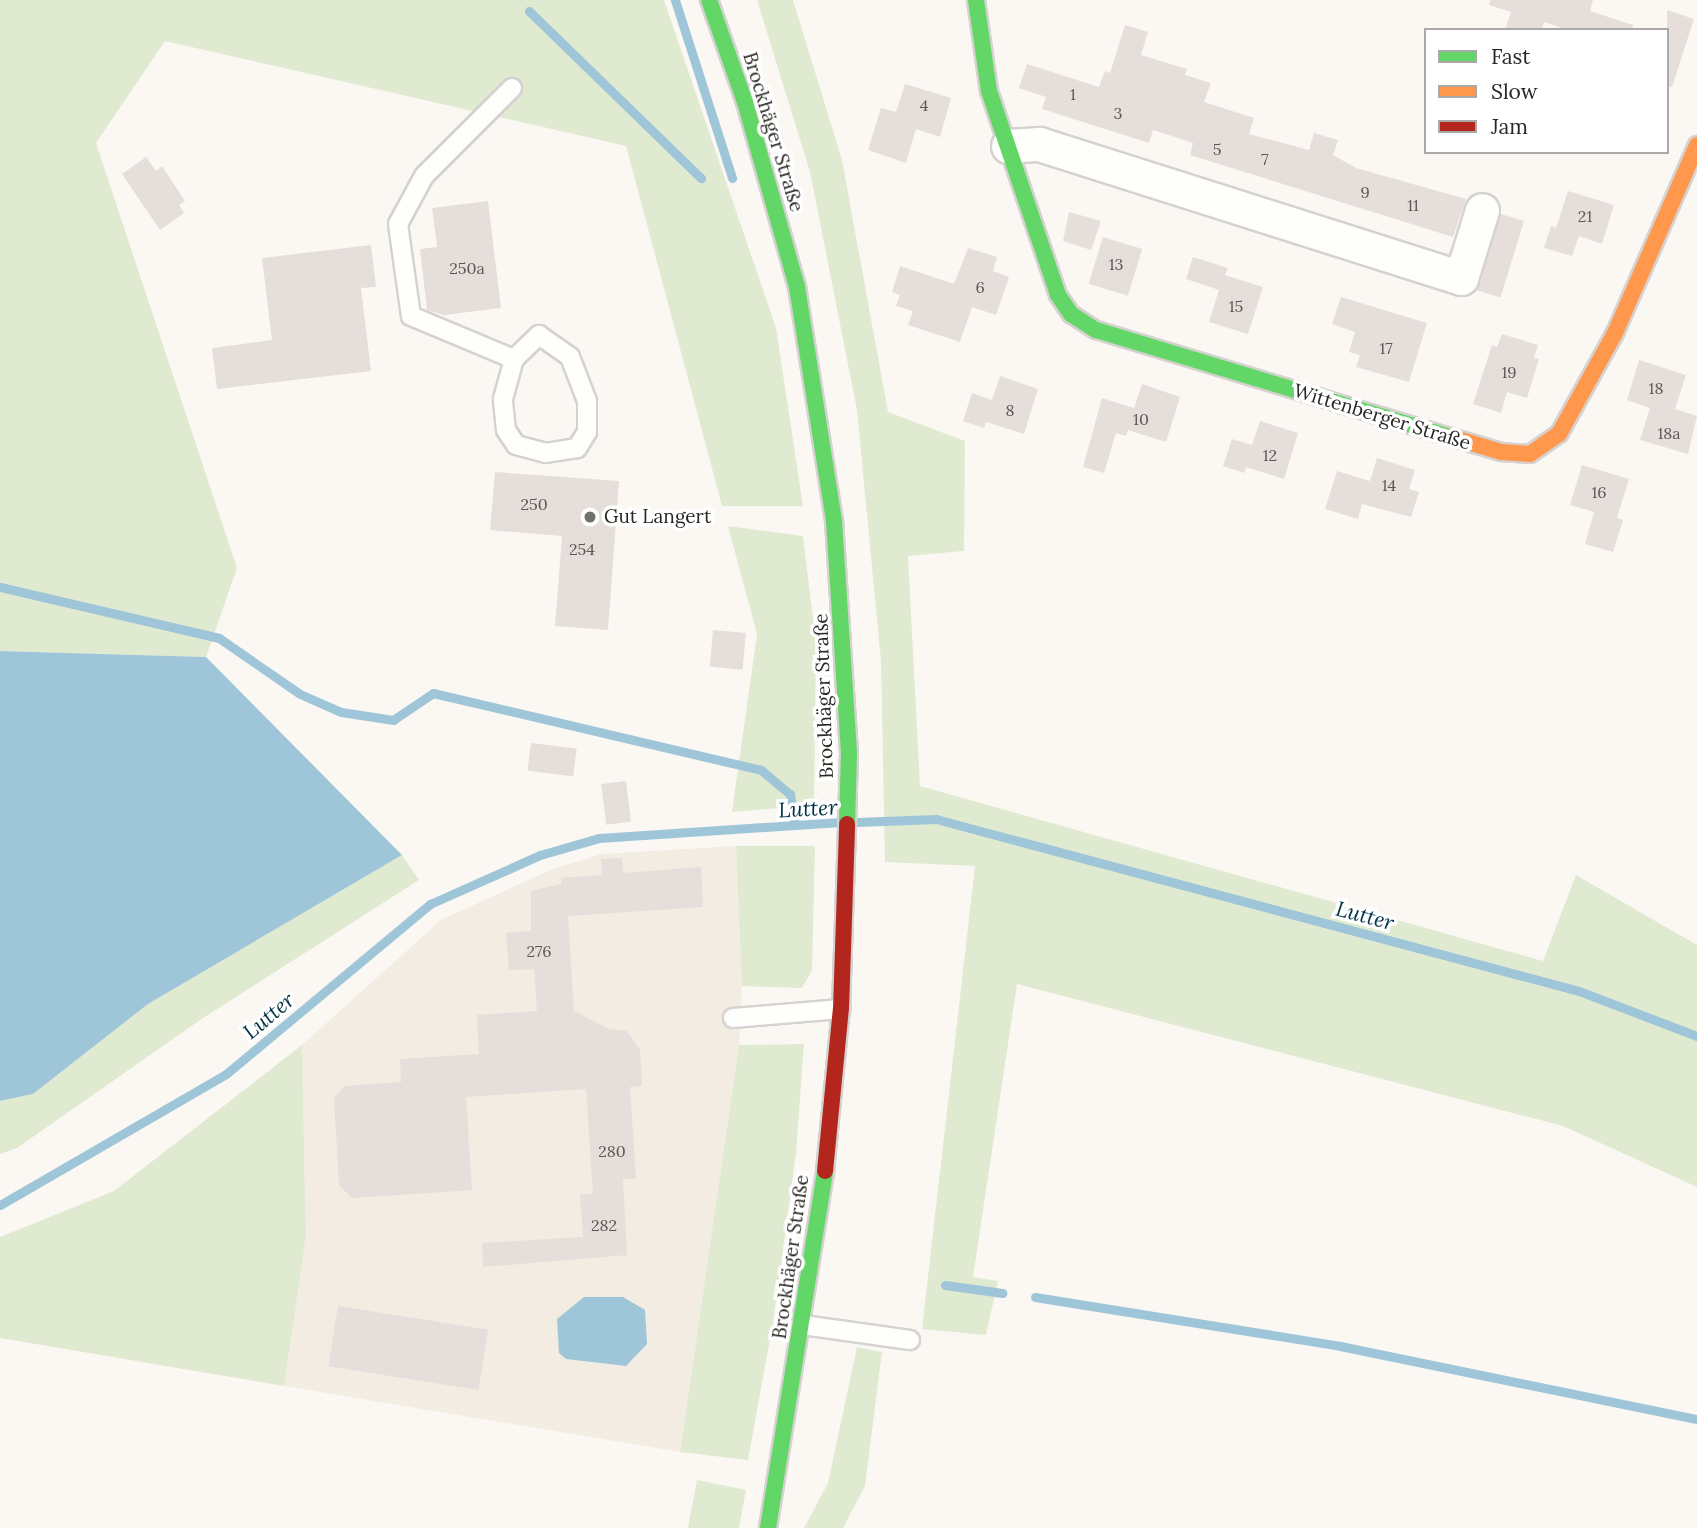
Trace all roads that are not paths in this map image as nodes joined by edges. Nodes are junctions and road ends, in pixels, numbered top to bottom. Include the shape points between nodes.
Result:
1 (709, 0) edge
2 (976, 0) edge
3 (512, 88) dead end
4 (1697, 145) edge
5 (1008, 146) junction
6 (1482, 210) dead end
7 (514, 359) junction
8 (841, 1009) junction
9 (733, 1018) dead end
10 (803, 1325) junction
11 (910, 1340) dead end
12 (768, 1528) edge

1 - 8 main road, Brockhäger Straße via 745,102 797,287 834,521 849,753
2 - 5 main road, Wittenberger Straße via 989,91
3 - 7 lane via 424,176 397,224 411,316
4 - 5 main road, Wittenberger Straße via 1615,333 1559,434 1530,454 1501,452 1096,330 1071,314 1058,295
5 - 6 street via 1039,144 1461,278
7 - 7 lane via 539,335 570,358 587,401 587,432 577,448 546,453 516,445 506,430 503,399
8 - 9 lane
8 - 10 main road, Brockhäger Straße
10 - 11 lane
10 - 12 main road, Brockhäger Straße

